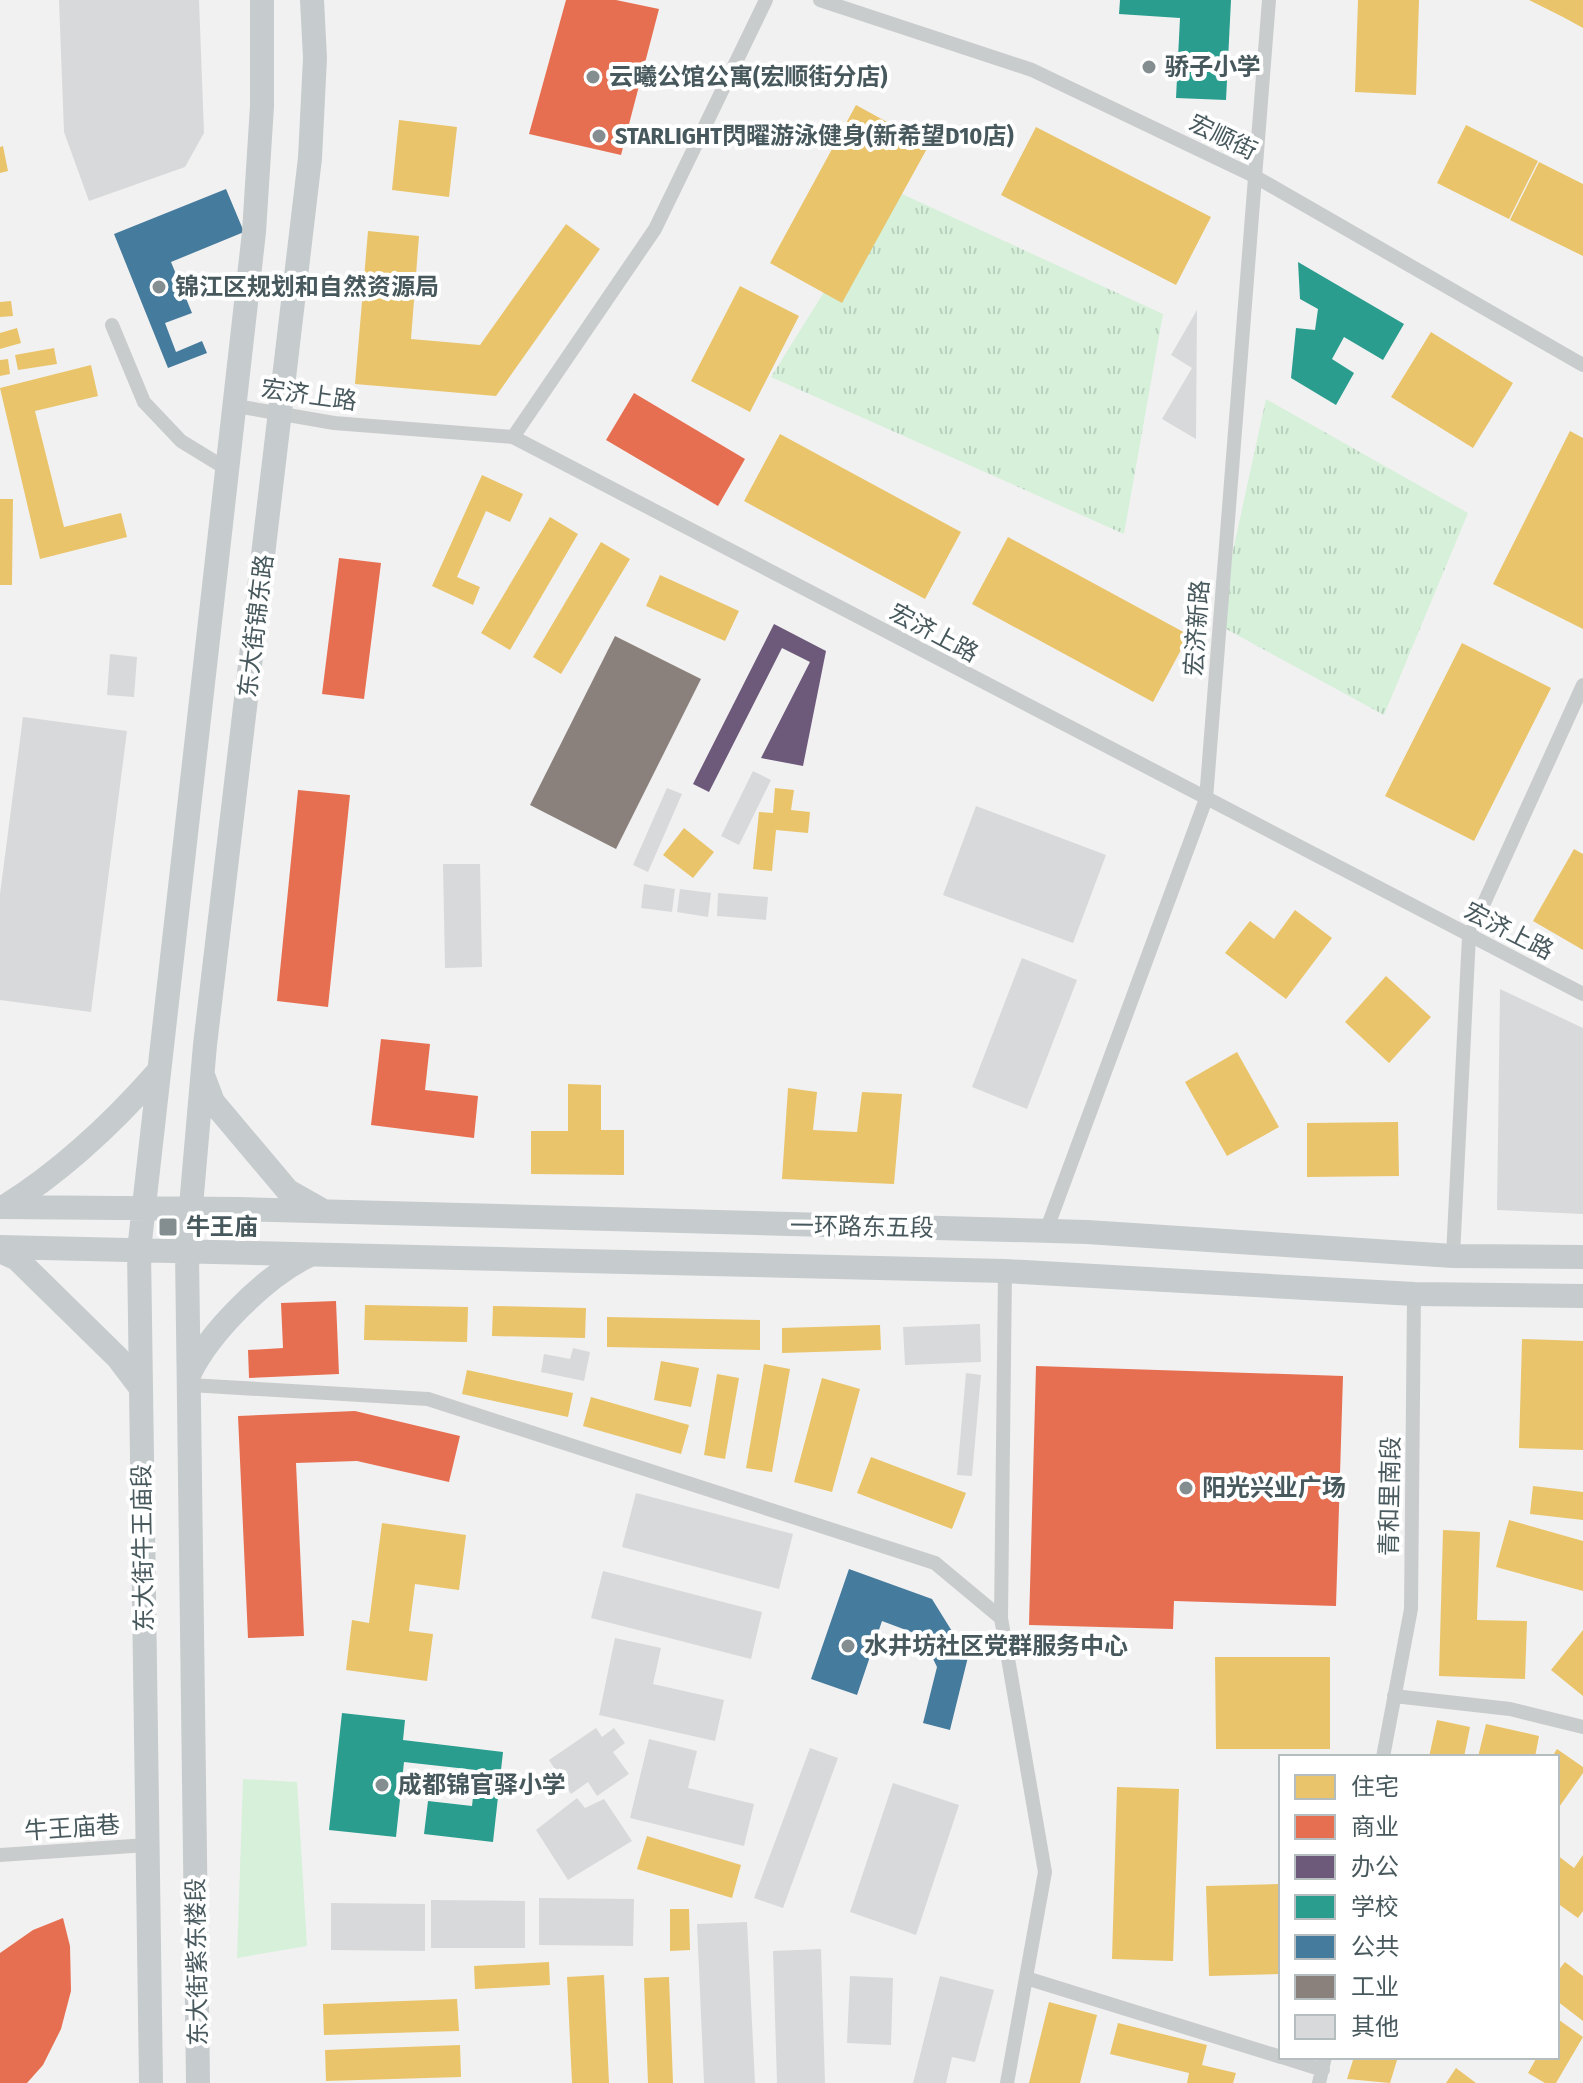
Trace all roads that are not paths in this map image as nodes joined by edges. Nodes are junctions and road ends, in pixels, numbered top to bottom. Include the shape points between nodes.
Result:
1 (262, 0) edge
2 (312, 0) edge
3 (766, 0) edge
4 (820, 0) edge
5 (1269, 0) edge
6 (1254, 176) junction
7 (112, 325) dead end
8 (1583, 365) edge
9 (236, 406) junction
10 (282, 415) junction
11 (513, 437) junction
12 (230, 471) junction
13 (1583, 685) edge
14 (1206, 799) junction
15 (1469, 936) junction
16 (1583, 994) edge
17 (157, 1073) junction
18 (203, 1074) junction
19 (2, 1207) edge
20 (141, 1207) junction
21 (191, 1208) junction
22 (326, 1212) junction
23 (1046, 1231) junction
24 (0, 1249) edge
25 (139, 1250) junction
26 (187, 1252) junction
27 (311, 1254) junction
28 (1453, 1256) junction
29 (1583, 1257) edge
30 (1005, 1271) junction
31 (1414, 1294) junction
32 (1583, 1296) edge
33 (190, 1380) junction
34 (140, 1387) junction
35 (1001, 1618) junction
36 (1394, 1696) junction
37 (1583, 1727) edge
38 (1383, 1755) edge
39 (196, 1842) joint
40 (147, 1845) junction
41 (0, 1855) edge
42 (1026, 1978) junction
43 (1279, 2056) edge
44 (1287, 2059) edge
45 (1322, 2070) edge
46 (151, 2083) edge
47 (198, 2083) edge
48 (1007, 2083) edge

1 - 9 main road, 东大街锦东路 via 258,169
2 - 10 main road, 东大街锦东路 via 310,158
3 - 11 street via 655,229
4 - 6 street, 宏顺街 via 1032,70
5 - 6 street, 宏济新路
6 - 8 street, 宏顺街
6 - 14 street, 宏济新路
7 - 12 street via 144,402 181,441
9 - 10 street, 宏济上路
9 - 12 main road, 东大街锦东路
10 - 11 street, 宏济上路
10 - 18 main road, 东大街锦东路
11 - 14 street, 宏济上路
12 - 17 main road, 东大街锦东路
13 - 15 street
14 - 15 street, 宏济上路
14 - 23 street, 宏济新路
15 - 16 street, 宏济上路
15 - 28 street
17 - 19 main road via 121,1114 35,1187
17 - 20 main road, 东大街锦东路
18 - 21 main road, 东大街锦东路
18 - 22 main road via 213,1102 288,1191
19 - 20 main road, 一环路东五段
20 - 21 main road, 一环路东五段
20 - 25 main road, 东大街锦东路
21 - 22 main road, 一环路东五段
21 - 26 main road, 东大街锦东路
22 - 23 main road, 一环路东五段
23 - 28 main road, 一环路东五段
24 - 25 main road, 一环路东五段
24 - 34 main road via 118,1358
25 - 26 main road, 一环路东五段
25 - 34 main road, 东大街牛王庙段
26 - 27 main road, 一环路东五段
26 - 33 main road, 东大街牛王庙段
27 - 30 main road, 一环路东五段
27 - 33 main road via 281,1269 202,1350
28 - 29 main road, 一环路东五段
30 - 31 main road, 一环路东五段
30 - 35 street
31 - 32 main road, 一环路东五段
31 - 36 street, 青和里南段 via 1411,1609
33 - 35 street via 428,1399 935,1563
33 - 39 main road, 东大街牛王庙段
34 - 40 main road, 东大街牛王庙段
35 - 42 street via 1045,1872
36 - 37 street via 1510,1709
36 - 38 street, 青和里南段
39 - 47 main road, 东大街紫东楼段
40 - 41 street, 牛王庙巷
40 - 46 main road, 东大街紫东楼段
42 - 43 street
42 - 48 street
44 - 45 street

